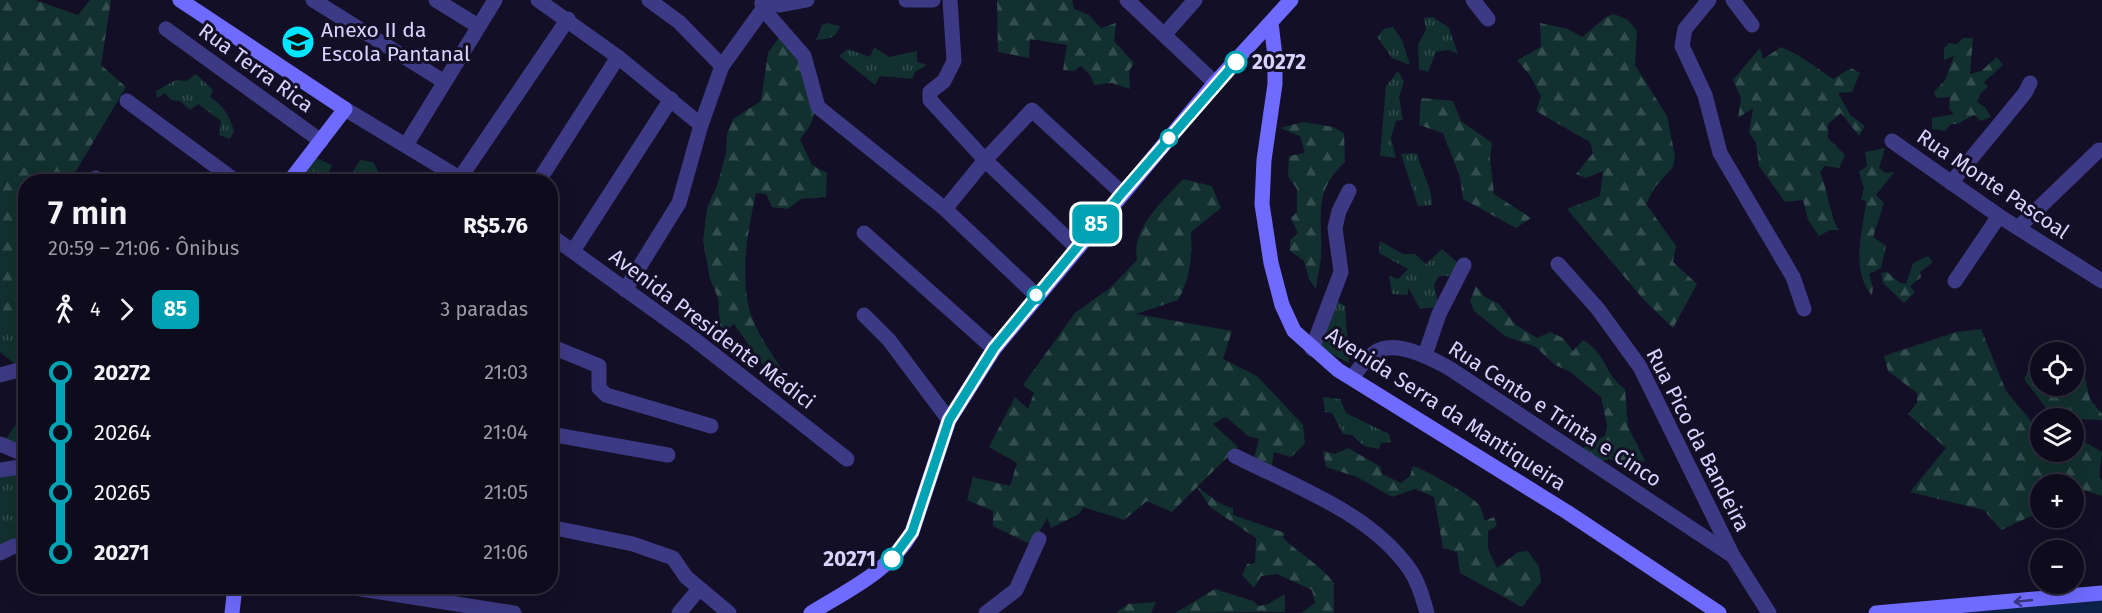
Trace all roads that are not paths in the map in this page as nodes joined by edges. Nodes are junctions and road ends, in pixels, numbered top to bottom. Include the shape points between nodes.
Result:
1 (180, 0) edge
2 (313, 0) edge
3 (436, 0) edge
4 (495, 0) edge
5 (538, 0) edge
6 (649, 0) edge
7 (807, 0) edge
8 (906, 0) edge
9 (933, 0) edge
10 (950, 0) edge
11 (1127, 0) edge
12 (1195, 0) edge
13 (1291, 0) edge
14 (1473, 0) edge
15 (1709, 0) edge
16 (1733, 0) edge
17 (762, 4) edge
18 (568, 19) junction
19 (1488, 19) dead end
20 (1271, 23) junction
21 (1752, 25) dead end
22 (478, 26) junction
23 (166, 29) dead end
24 (1165, 34) junction
25 (618, 57) junction
26 (722, 66) junction
27 (443, 81) junction
28 (2030, 82) dead end
29 (1215, 83) junction
30 (671, 99) junction
31 (127, 101) dead end
32 (345, 109) junction
33 (700, 125) junction
34 (321, 141) junction
35 (1892, 141) dead end
36 (406, 145) junction
37 (2099, 150) dead end
38 (985, 160) junction
39 (226, 174) edge
40 (295, 174) edge
41 (453, 174) edge
42 (467, 174) edge
43 (543, 174) edge
44 (1951, 183) junction
45 (1349, 191) dead end
46 (1122, 193) junction
47 (945, 209) junction
48 (1999, 216) junction
49 (2019, 227) junction
50 (864, 233) dead end
51 (558, 241) edge
52 (1076, 247) junction
53 (573, 251) junction
54 (1558, 264) dead end
55 (1464, 266) dead end
56 (2099, 274) edge
57 (1955, 281) dead end
58 (625, 290) junction
59 (1036, 295) junction
60 (1804, 309) dead end
61 (864, 315) dead end
62 (994, 348) junction
63 (558, 349) edge
64 (1312, 349) junction
65 (1425, 356) junction
66 (18, 370) edge
67 (0, 375) edge
68 (1352, 378) junction
69 (949, 420) junction
70 (711, 426) dead end
71 (558, 435) edge
72 (0, 444) edge
73 (18, 452) edge
74 (668, 455) dead end
75 (1235, 456) dead end
76 (846, 459) dead end
77 (18, 467) edge
78 (0, 470) edge
79 (558, 529) edge
80 (1039, 539) dead end
81 (18, 547) edge
82 (0, 553) edge
83 (1733, 556) junction
84 (699, 589) junction
85 (2102, 593) edge
86 (234, 594) edge
87 (393, 594) edge
88 (232, 613) edge
89 (514, 613) edge
90 (679, 613) edge
91 (729, 613) edge
92 (811, 613) edge
93 (986, 613) edge
94 (1427, 613) edge
95 (1719, 613) edge
96 (1769, 613) edge
97 (1876, 613) edge

1 - 32 main road
2 - 27 street
3 - 22 street
4 - 22 street
5 - 18 street
6 - 26 street via 679,22
7 - 17 street
8 - 9 street
10 - 38 street via 954,61 944,81 930,92 930,100
11 - 24 street
12 - 24 street
13 - 20 main road
14 - 19 street
15 - 60 street via 1685,29 1682,46 1705,95 1720,153 1788,267
16 - 21 street
17 - 26 street
17 - 47 street via 804,56 818,107
18 - 25 street
18 - 42 street
20 - 29 main road
20 - 64 main road, Avenida Serra da Mantiqueira via 1275,84 1262,204 1282,305 1294,331
22 - 27 street
23 - 34 street, Rua Terra Rica
24 - 29 street
25 - 30 street
25 - 43 street
26 - 33 street
27 - 36 street
28 - 44 street
29 - 46 main road
30 - 33 street
30 - 53 street
31 - 39 street
32 - 34 main road
32 - 36 street
33 - 58 street via 679,203
34 - 40 main road
35 - 44 street, Rua Monte Pascoal
36 - 41 street
37 - 49 street
38 - 46 street via 1032,110
38 - 47 street
38 - 52 street
44 - 48 street, Rua Monte Pascoal
45 - 64 street via 1335,228 1341,272
46 - 52 main road
47 - 59 street
48 - 49 street, Rua Monte Pascoal
48 - 57 street
49 - 56 street, Rua Monte Pascoal
50 - 62 street
51 - 53 street, Avenida Presidente Médici
52 - 59 main road
53 - 58 street, Avenida Presidente Médici
54 - 83 street, Rua Pico da Bandeira via 1598,309 1640,367
55 - 65 street via 1439,314
58 - 76 street, Avenida Presidente Médici
59 - 62 main road
61 - 69 street via 889,340
62 - 69 main road
63 - 70 street via 599,366 599,388 606,395
64 - 68 main road, Avenida Serra da Mantiqueira
65 - 68 street, Rua Cento e Trinta e Cinco via 1384,348 1375,352
65 - 83 street, Rua Cento e Trinta e Cinco
66 - 67 street
68 - 95 main road, Avenida Serra da Mantiqueira via 1567,512
69 - 92 main road via 912,532 903,546 875,573
71 - 74 street
72 - 73 street
75 - 94 street via 1364,525 1410,570
77 - 78 street
79 - 84 street via 663,553 673,558
80 - 93 street via 1016,590
81 - 82 street
83 - 96 street, Rua Pico da Bandeira
84 - 90 street
84 - 91 street
85 -> 97 main road
86 - 88 main road
87 - 89 street

